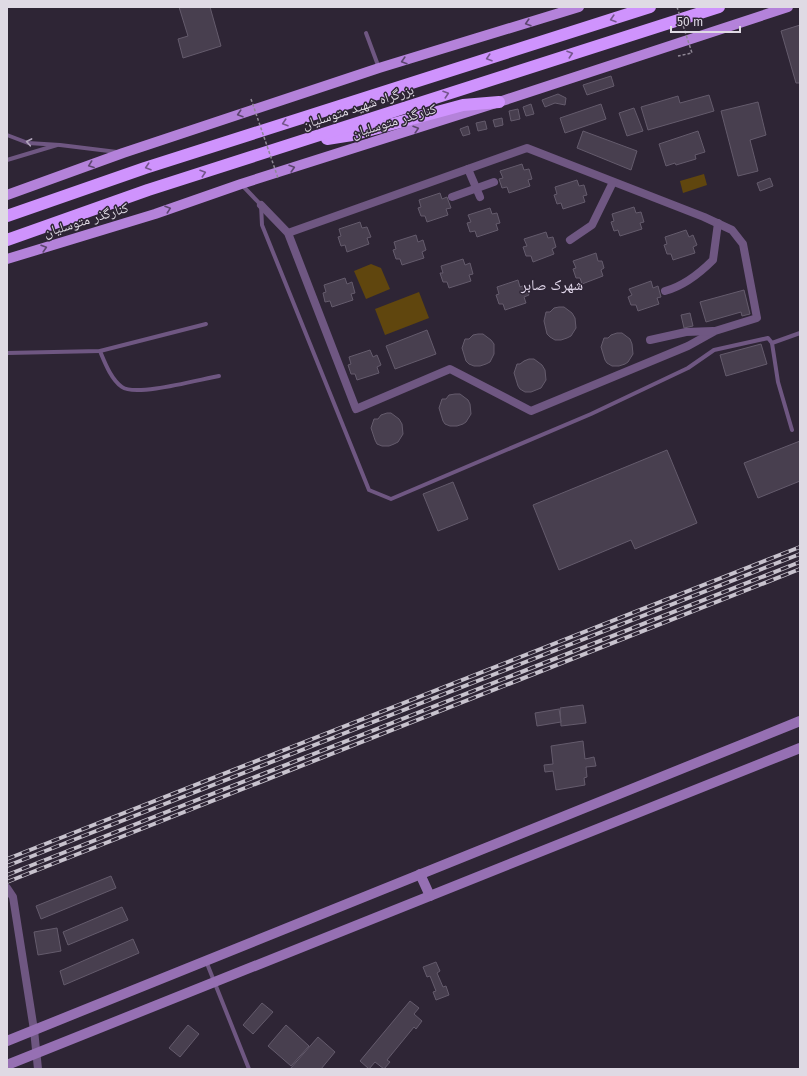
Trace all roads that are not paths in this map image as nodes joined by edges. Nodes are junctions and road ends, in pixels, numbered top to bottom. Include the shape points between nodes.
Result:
1 (579, 7) edge
2 (650, 7) edge
3 (720, 7) edge
4 (788, 7) edge
5 (557, 11) edge
6 (366, 33) dead end
7 (379, 68) junction
8 (499, 102) junction
9 (7, 135) edge
10 (60, 145) junction
11 (288, 145) junction
12 (123, 153) junction
13 (7, 160) edge
14 (468, 170) junction
15 (494, 182) dead end
16 (613, 182) junction
17 (241, 184) junction
18 (476, 188) junction
19 (7, 195) edge
20 (452, 197) dead end
21 (480, 197) dead end
22 (261, 205) junction
23 (7, 216) edge
24 (718, 223) junction
25 (288, 233) junction
26 (7, 240) edge
27 (570, 240) dead end
28 (7, 259) edge
29 (665, 291) dead end
30 (206, 324) dead end
31 (716, 331) junction
32 (800, 333) edge
33 (650, 340) dead end
34 (772, 343) junction
35 (100, 351) junction
36 (7, 353) edge
37 (219, 376) dead end
38 (792, 430) dead end
39 (800, 721) edge
40 (800, 748) edge
41 (420, 874) junction
42 (7, 888) edge
43 (430, 896) junction
44 (206, 960) junction
45 (215, 982) junction
46 (34, 1030) junction
47 (7, 1041) edge
48 (36, 1054) junction
49 (7, 1066) edge
50 (38, 1069) edge
51 (250, 1069) edge

1 - 5 main road
2 -> 23 highway, بزرگراه شهید متوسلیان via 145,168
11 -> 3 highway, بزرگراه شهید متوسلیان
4 - 8 main road, کنارگذر متوسلیان
5 -> 7 main road
6 - 7 lane
7 -> 12 main road
8 - 11 highway via 463,105 352,135
17 -> 8 main road, کنارگذر متوسلیان
10 -> 9 lane via 28,142
10 - 12 lane
10 - 13 lane
26 -> 11 highway, بزرگراه شهید متوسلیان via 148,190
12 -> 19 main road
14 - 16 street via 527,148
14 - 18 street
14 - 25 street
15 - 18 street
16 - 24 street
16 - 27 street via 592,225
17 - 22 lane
28 -> 17 main road, کنارگذر متوسلیان via 155,214
18 - 20 street
18 - 21 street
22 - 25 street
22 - 34 lane via 262,225 370,490 391,499 591,414 688,368 714,350 768,338
24 - 29 street via 713,260 700,273 676,288
24 - 31 street via 732,230 743,244 757,318
25 - 31 street via 356,409 450,369 531,411 688,346
30 - 35 lane
31 - 33 street via 686,332
32 - 34 lane
34 - 38 lane via 778,382
35 - 36 lane
35 - 37 lane via 109,372 123,388 131,390 146,390
39 - 41 street
40 - 43 street
41 - 43 street
41 - 44 street
42 - 46 street via 13,897
43 - 45 street
44 - 45 lane
44 - 46 street
45 - 48 street
45 - 51 lane
46 - 47 street
46 - 48 street
48 - 49 street
48 - 50 street

